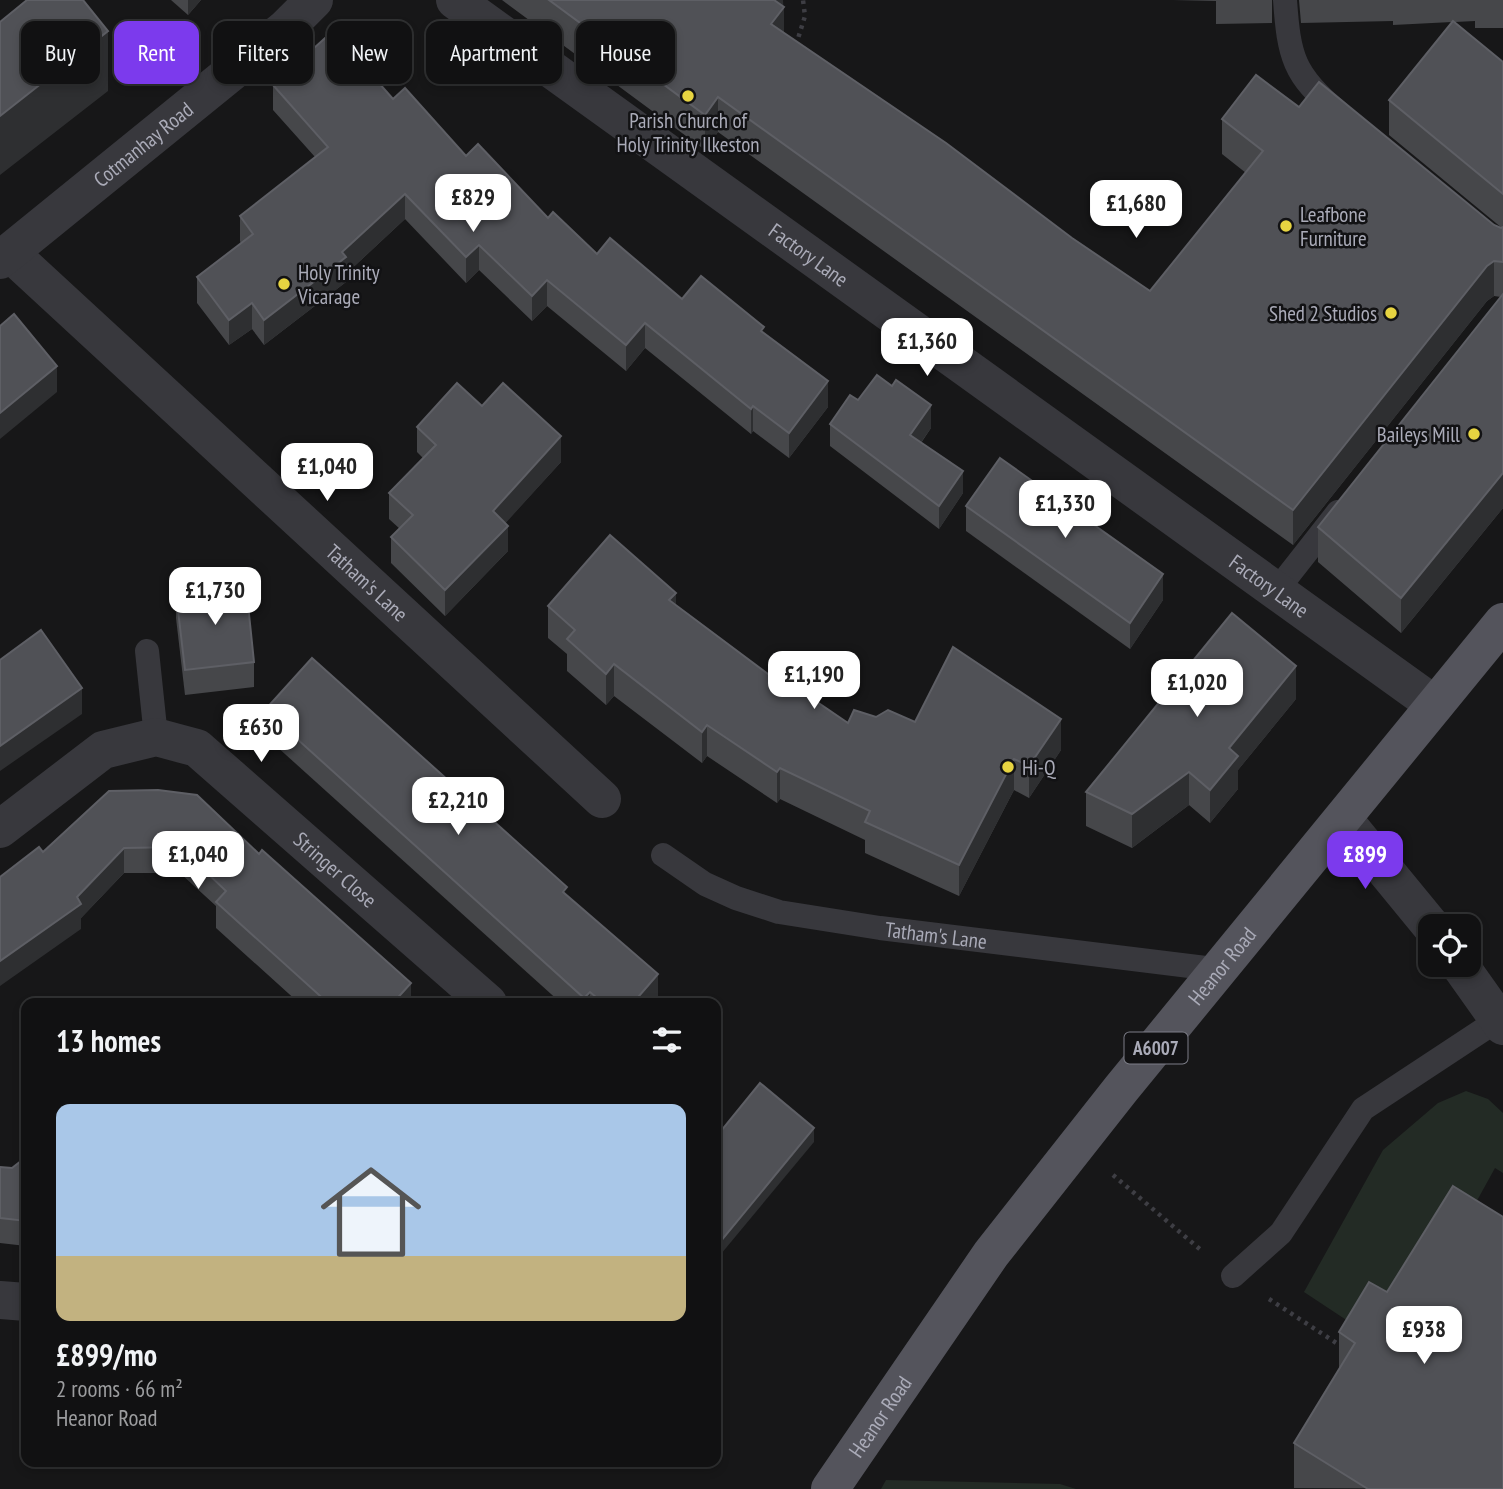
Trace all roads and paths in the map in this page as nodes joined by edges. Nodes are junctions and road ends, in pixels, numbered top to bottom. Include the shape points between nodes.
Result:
1 (314, 0) edge
2 (455, 0) edge
3 (803, 0) edge
4 (1285, 0) edge
5 (794, 51) edge
6 (1360, 130) edge
7 (5, 256) edge
8 (1353, 493) edge
9 (1276, 592) junction
10 (1503, 622) edge
11 (147, 651) dead end
12 (1435, 705) junction
13 (156, 737) junction
14 (602, 799) dead end
15 (1344, 820) junction
16 (0, 829) edge
17 (663, 855) dead end
18 (1421, 914) edge
19 (1222, 970) junction
20 (1467, 977) edge
21 (482, 998) edge
22 (1501, 1023) edge
23 (1233, 1276) dead end
24 (0, 1300) edge
25 (21, 1302) edge
26 (830, 1489) edge

1 - 7 street, Cotmanhay Road via 286,28
2 - 9 street, Factory Lane
3 - 5 path via 805,16
4 - 6 lane via 1288,47 1309,88
7 - 14 street, Tatham's Lane
8 - 9 lane
9 - 12 street, Factory Lane
10 - 12 main road, Heanor Road / A6007
11 - 13 lane
12 - 15 main road, Heanor Road / A6007
13 - 16 street, Stringer Close via 103,750
13 - 21 street, Stringer Close via 197,748
15 - 18 street
15 - 19 main road, Heanor Road / A6007
17 - 19 lane, Tatham's Lane via 705,884 779,912
19 - 26 main road, Heanor Road / A6007 via 991,1254
20 - 22 street
22 - 23 lane via 1363,1109 1281,1233
24 - 25 street

